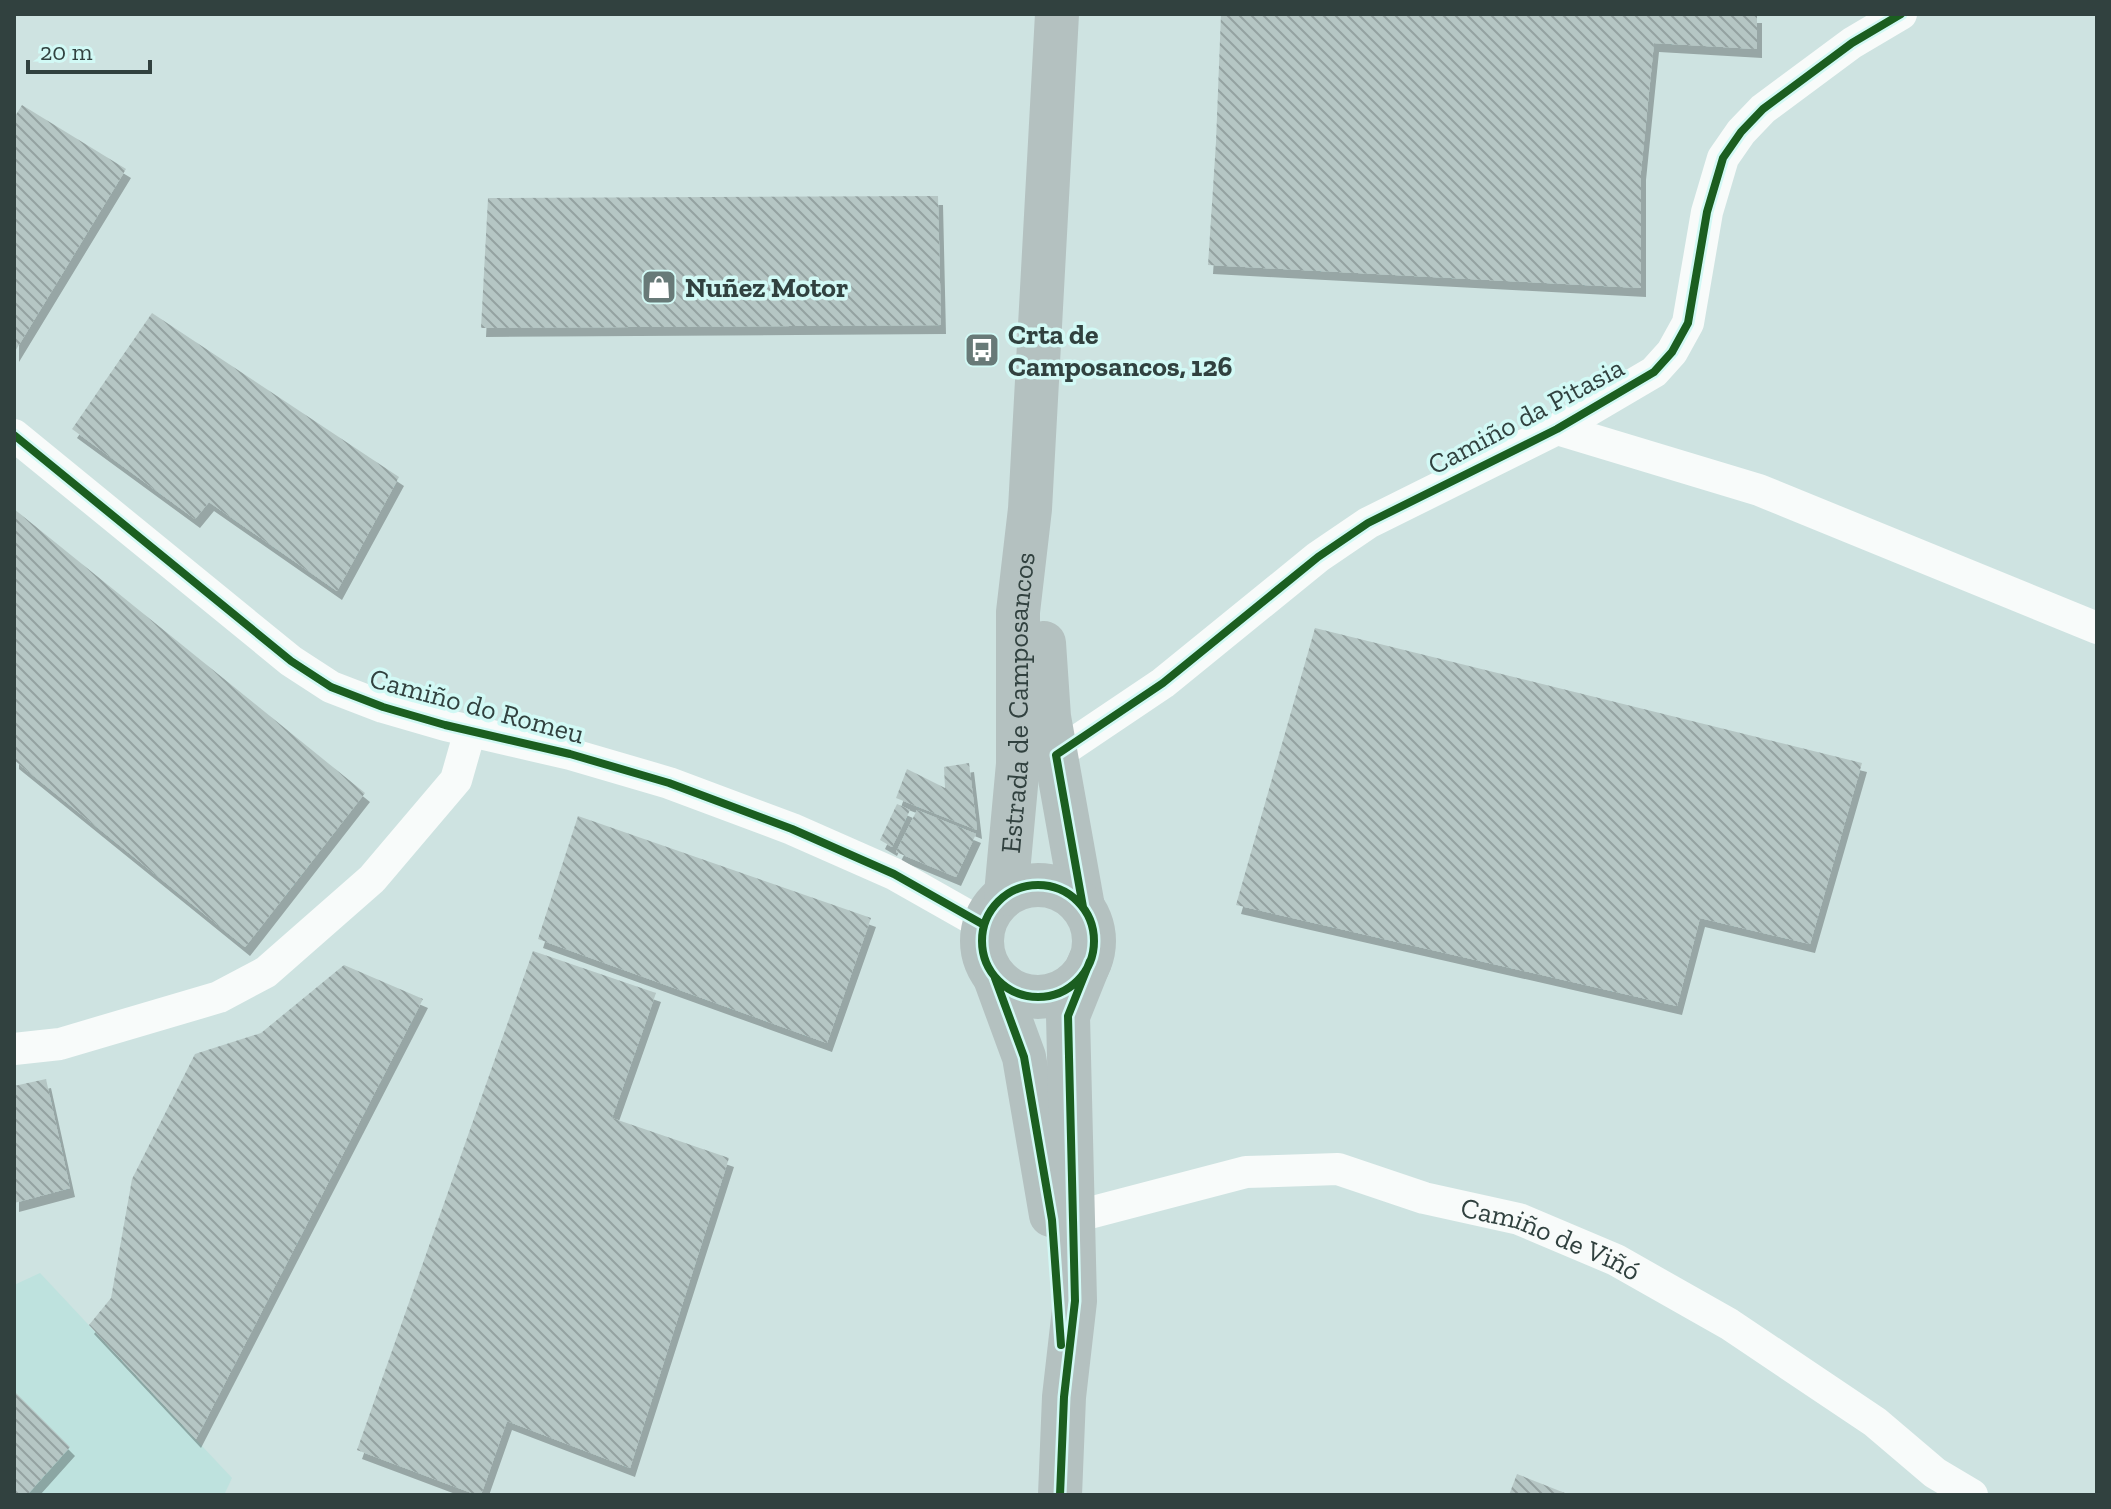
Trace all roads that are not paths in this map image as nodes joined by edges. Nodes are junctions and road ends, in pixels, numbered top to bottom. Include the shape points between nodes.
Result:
1 (1057, 14) edge
2 (1901, 14) edge
3 (1557, 429) junction
4 (14, 435) edge
5 (1030, 509) junction
6 (2097, 628) edge
7 (470, 731) junction
8 (1070, 746) junction
9 (1083, 907) junction
10 (995, 910) junction
11 (1090, 961) junction
12 (995, 978) junction
13 (14, 1049) edge
14 (1074, 1217) junction
15 (1064, 1397) junction
16 (1060, 1495) edge
17 (1972, 1495) edge

1 - 5 main road, Estrada de Camposancos
2 - 3 street, Camiño da Pitasia via 1814,70 1741,132 1714,182 1688,323 1672,352 1654,372
3 - 6 street via 1759,490
3 - 8 street, Camiño da Pitasia via 1368,523 1163,683
4 - 7 street, Camiño do Romeu via 291,661 331,687
5 - 8 main road, Estrada de Camposancos via 1049,717
5 - 10 main road, Estrada de Camposancos via 1018,612 1018,764
7 - 10 street, Camiño do Romeu via 669,783
7 - 13 street via 456,780 381,868 266,972 219,997 60,1044
8 - 9 main road, Estrada de Camposancos
9 - 10 main road, Estrada de Camposancos via 1071,895 1039,884 1022,887
9 - 11 main road, Estrada de Camposancos via 1095,943
10 - 12 main road, Estrada de Camposancos via 981,944
11 - 12 main road via 1080,978 1047,996 1028,997
11 - 14 main road, Estrada de Camposancos via 1068,1016
12 - 15 main road, Estrada de Camposancos via 1024,1057 1052,1220
14 - 15 main road, Estrada de Camposancos via 1075,1301
14 - 17 street, Camiño de Viñó via 1246,1172 1338,1169 1424,1198 1519,1219 1616,1260 1729,1324
15 - 16 main road, Estrada de Camposancos

